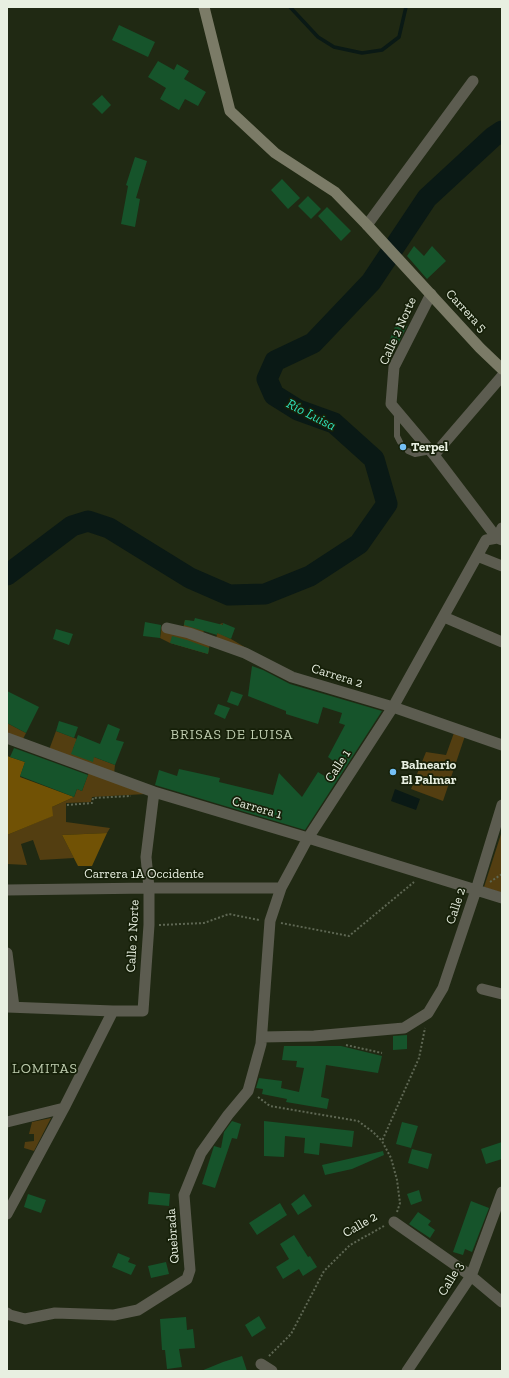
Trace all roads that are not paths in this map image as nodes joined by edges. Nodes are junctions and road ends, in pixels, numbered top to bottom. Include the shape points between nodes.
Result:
1 (205, 11) edge
2 (473, 81) dead end
3 (369, 227) junction
4 (431, 294) junction
5 (502, 369) edge
6 (502, 376) edge
7 (394, 408) junction
8 (400, 442) dead end
9 (408, 451) dead end
10 (432, 453) junction
11 (500, 535) edge
12 (477, 556) junction
13 (502, 566) edge
14 (444, 617) junction
15 (167, 628) dead end
16 (502, 642) edge
17 (393, 707) junction
18 (7, 738) edge
19 (502, 745) edge
20 (154, 792) junction
21 (502, 805) edge
22 (308, 838) junction
23 (149, 888) junction
24 (281, 888) junction
25 (7, 890) edge
26 (476, 890) junction
27 (502, 898) edge
28 (7, 953) edge
29 (482, 989) dead end
30 (502, 994) edge
31 (11, 1007) edge
32 (112, 1011) junction
33 (261, 1040) junction
34 (64, 1108) junction
35 (7, 1122) edge
36 (502, 1192) edge
37 (7, 1214) edge
38 (394, 1222) road end
39 (471, 1276) junction
40 (502, 1302) edge
41 (7, 1313) edge
42 (261, 1364) road end
43 (272, 1371) edge
44 (407, 1371) edge

1 - 3 main road, Carrera 5 via 230,111 276,153 335,192
2 - 3 street
3 - 4 main road, Carrera 5
4 - 5 main road, Carrera 5
4 - 7 street, Calle 2 Norte via 394,367
6 - 10 street
7 - 8 lane
7 - 10 street
9 - 10 lane via 415,454
10 - 11 street
11 - 12 street, Calle 1 via 486,540
12 - 13 street
12 - 14 street, Calle 1
14 - 16 street
14 - 17 street, Calle 1
15 - 17 street, Carrera 2 via 245,653 292,677
17 - 19 street, Carrera 2
17 - 22 street, Calle 1
18 - 20 street, Carrera 1
20 - 22 street, Carrera 1
20 - 23 street, Calle 2 Norte via 146,857
21 - 26 street, Calle 2
22 - 24 street, Calle 1
22 - 26 street, Carrera 1
23 - 24 street, Carrera 1A Occidente
23 - 25 street, Carrera 1A Occidente
23 - 32 street, Calle 2 Norte via 143,1011
24 - 33 street, Calle 1 via 270,921
26 - 27 street, Carrera 1
26 - 33 street, Calle 2 via 443,988 428,1013 404,1028
28 - 31 street
29 - 30 street
31 - 32 street
32 - 34 street
33 - 41 street, Quebrada via 248,1091 228,1114 201,1153 184,1195 190,1270 187,1279 138,1310 114,1315 55,1313 25,1319
34 - 35 street
34 - 37 street
36 - 39 street, Calle 3
38 - 39 street
39 - 40 street
39 - 44 street, Calle 3
42 - 43 street

